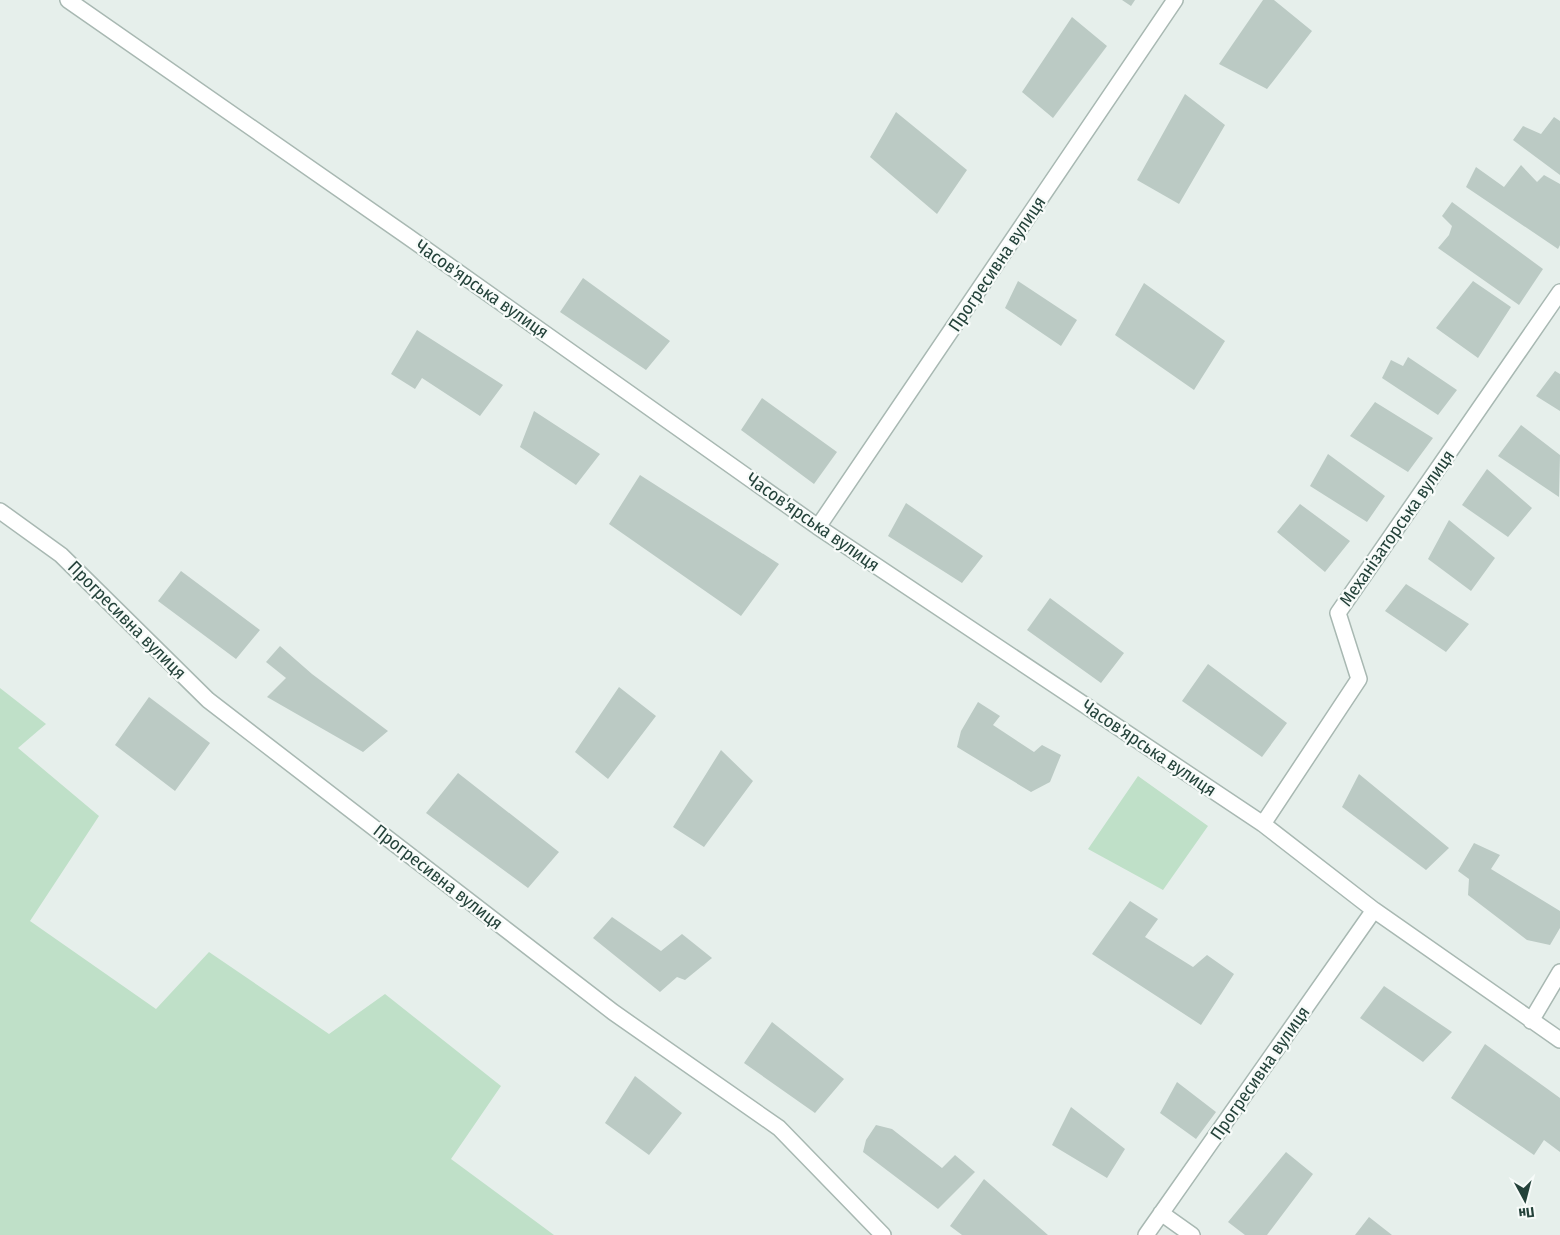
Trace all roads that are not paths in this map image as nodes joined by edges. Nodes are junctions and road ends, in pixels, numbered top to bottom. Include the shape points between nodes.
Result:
1 (68, 0) edge
2 (1175, 0) edge
3 (1560, 292) edge
4 (0, 511) edge
5 (818, 527) junction
6 (1263, 824) junction
7 (1374, 910) junction
8 (1560, 972) edge
9 (1531, 1021) junction
10 (1560, 1040) edge
11 (1162, 1213) junction
12 (883, 1235) edge
13 (1146, 1235) edge
14 (1192, 1235) edge

1 - 5 street, Часов'ярська вулиця
2 - 5 street, Прогресивна вулиця
3 - 6 street, Механізаторська вулиця via 1338,613 1358,679
4 - 12 street, Прогресивна вулиця via 61,555 208,700 613,1012 779,1128
5 - 6 street, Часов'ярська вулиця
6 - 7 street, Часов'ярська вулиця
7 - 9 street, Часов'ярська вулиця
7 - 11 street, Прогресивна вулиця
8 - 9 street
9 - 10 street, Часов'ярська вулиця
11 - 13 street, Прогресивна вулиця
11 - 14 street

